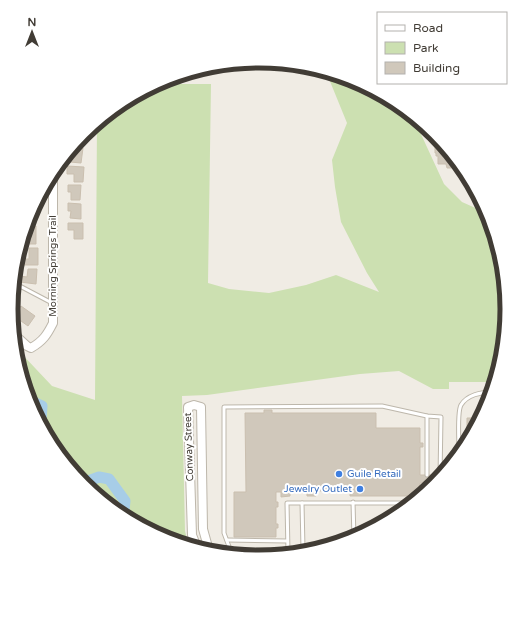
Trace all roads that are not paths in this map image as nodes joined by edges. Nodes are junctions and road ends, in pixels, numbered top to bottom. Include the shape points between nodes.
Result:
1 (53, 184) edge
2 (19, 286) edge
3 (53, 304) junction
4 (20, 340) edge
5 (486, 392) edge
6 (427, 416) junction
7 (459, 444) edge
8 (440, 469) edge
9 (427, 475) dead end
10 (354, 502) junction
11 (302, 503) junction
12 (404, 503) edge
13 (354, 531) edge
14 (227, 540) junction
15 (195, 541) edge
16 (288, 541) junction
17 (207, 545) edge
18 (303, 547) edge
19 (230, 548) edge
20 (288, 548) edge

1 - 3 street, Morning Springs Trail
2 - 3 lane
3 - 4 street, Morning Springs Trail via 53,323 41,342 31,348
5 - 7 lane via 469,397 460,406
6 - 8 lane via 441,417
6 - 9 lane
6 - 14 lane via 382,406 224,407 224,533
10 - 11 lane
10 - 12 lane
10 - 13 lane
11 - 16 lane via 287,503
11 - 18 lane
14 - 16 lane
14 - 19 lane
15 - 17 street, Conway Street via 192,535 188,407 194,405 201,407 203,529
16 - 20 lane

